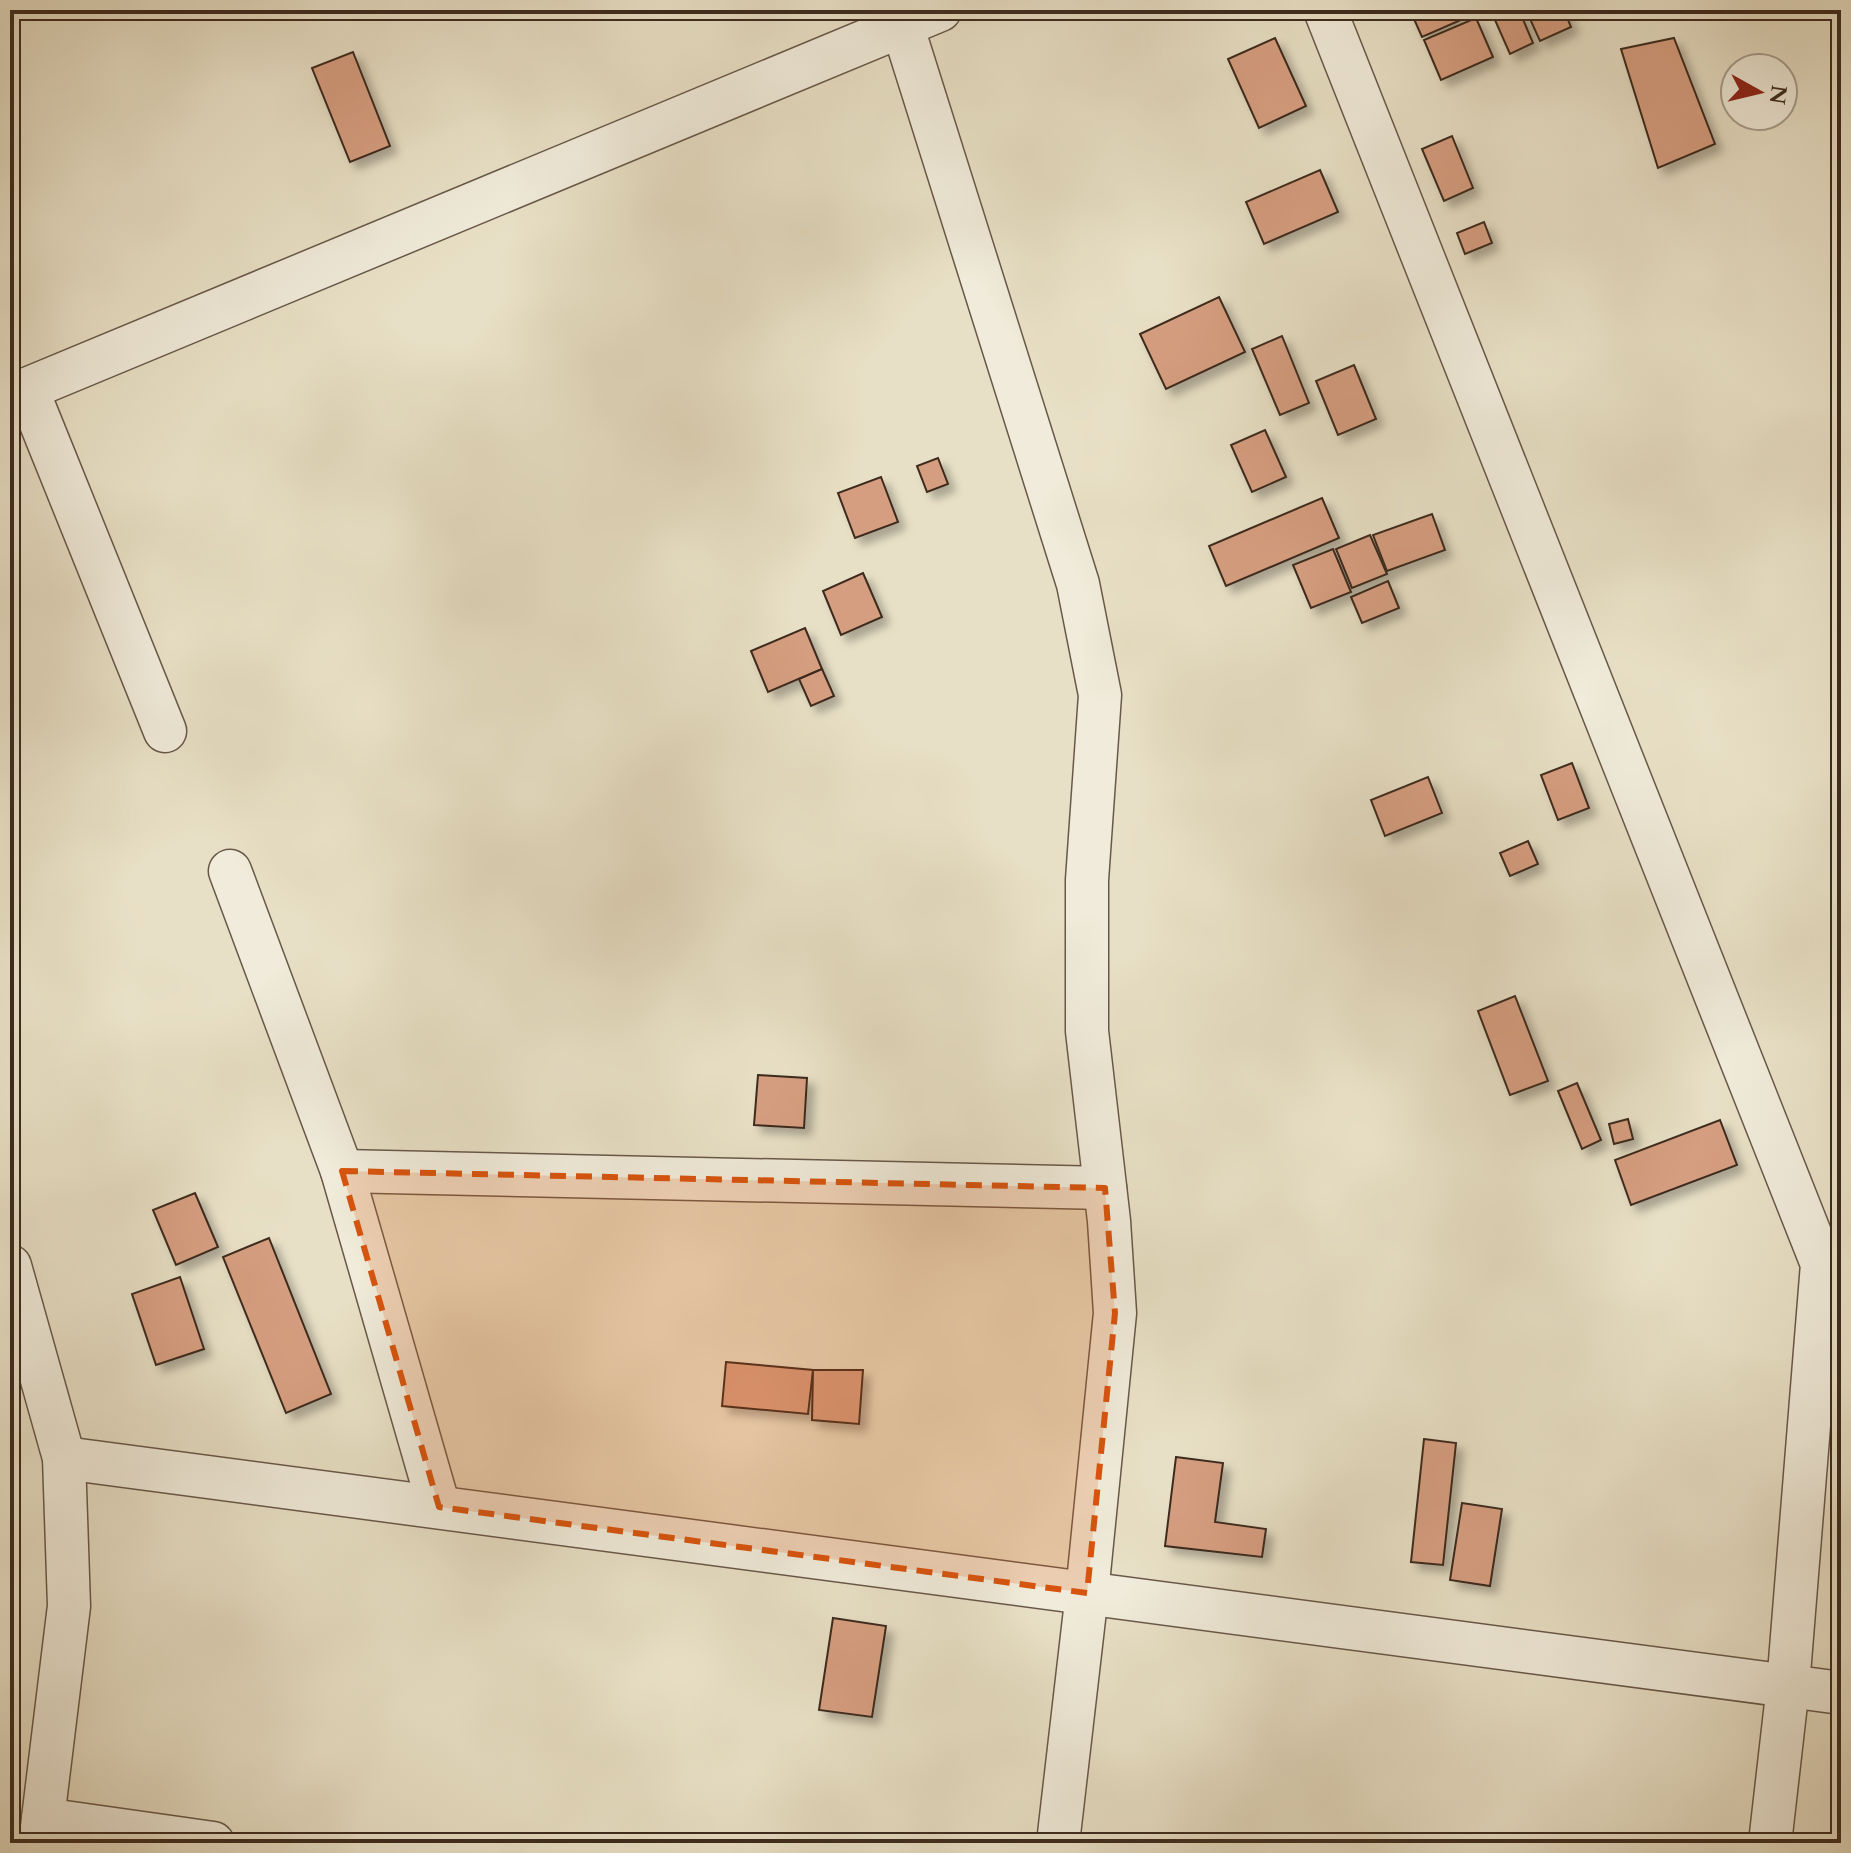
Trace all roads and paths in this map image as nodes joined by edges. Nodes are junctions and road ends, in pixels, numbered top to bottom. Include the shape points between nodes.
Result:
1 (940, 10) edge
2 (1325, 10) edge
3 (902, 25) junction
4 (19, 392) edge
5 (165, 731) dead end
6 (230, 871) dead end
7 (342, 1171) junction
8 (1105, 1188) junction
9 (10, 1266) edge
10 (64, 1458) junction
11 (439, 1507) junction
12 (1087, 1593) junction
13 (1788, 1686) junction
14 (1841, 1693) edge
15 (41, 1831) edge
16 (213, 1843) edge
17 (1058, 1843) edge
18 (1770, 1843) edge

1 - 3 street
2 - 13 street via 1822,1264
3 - 4 street
3 - 8 street via 1078,584 1100,695 1087,880 1087,1031
4 - 5 street
6 - 7 street
7 - 8 street
7 - 11 street
8 - 12 street via 1115,1313
9 - 10 street
10 - 11 street
10 - 15 street via 69,1606
11 - 12 street
12 - 13 street
12 - 17 street
13 - 14 street
13 - 18 street
15 - 16 street

